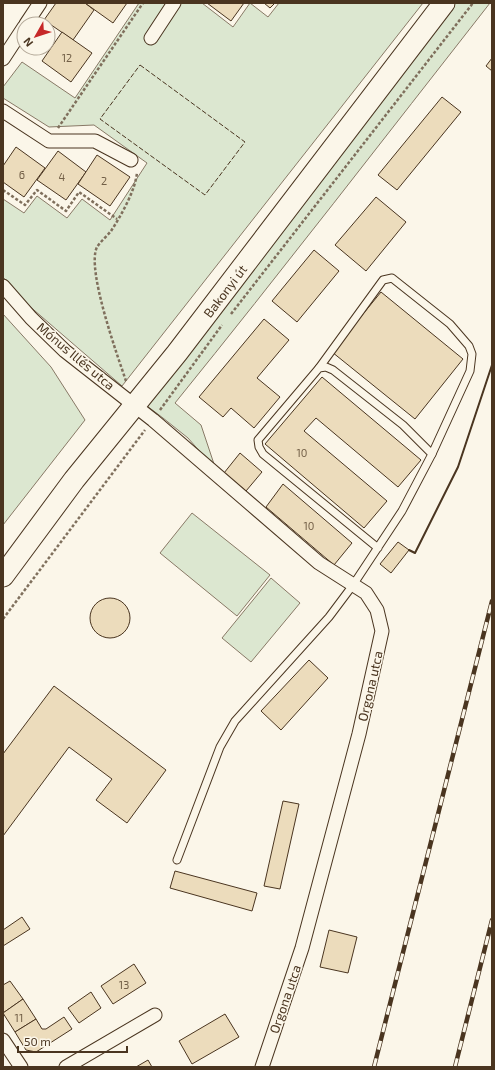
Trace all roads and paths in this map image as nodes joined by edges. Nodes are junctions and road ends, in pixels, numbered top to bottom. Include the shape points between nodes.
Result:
1 (40, 3) edge
2 (143, 3) edge
3 (174, 3) edge
4 (444, 3) edge
5 (473, 3) edge
6 (31, 16) edge
7 (151, 38) dead end
8 (16, 40) edge
9 (3, 59) edge
10 (3, 111) edge
11 (49, 141) junction
12 (130, 160) joint
13 (3, 190) edge
14 (117, 219) junction
15 (3, 286) edge
16 (319, 368) junction
17 (135, 406) junction
18 (153, 420) junction
19 (432, 454) junction
20 (378, 548) junction
21 (3, 576) edge
22 (353, 585) junction
23 (3, 619) edge
24 (177, 860) dead end
25 (155, 1015) dead end
26 (3, 1040) edge
27 (21, 1067) edge
28 (66, 1067) edge
29 (262, 1067) edge

1 - 6 street
2 - 11 path
3 - 7 street
4 - 17 main road, Bakonyi út
5 - 18 path via 226,320
8 - 9 street
10 - 11 street
11 - 12 street via 95,141
12 - 14 path via 137,167 136,179
13 - 14 path via 25,205 37,190 66,211 80,192
14 - 17 path via 97,248 95,264 107,328
15 - 17 street, Mónus Illés utca via 65,351
16 - 19 lane via 334,370 403,425
16 - 19 lane via 384,280 392,278 450,324 470,346 472,354 470,371
16 - 20 lane via 258,440 259,447 263,454
17 - 18 street, Orgona utca
17 - 21 main road, Bakonyi út via 74,480
18 - 22 street, Orgona utca via 320,563
18 - 23 path
19 - 20 lane via 402,511
20 - 22 lane
22 - 24 lane via 329,617 235,721 220,748
22 - 29 street, Orgona utca via 366,594 377,610 382,631 357,742 302,948
25 - 28 street
26 - 27 street

